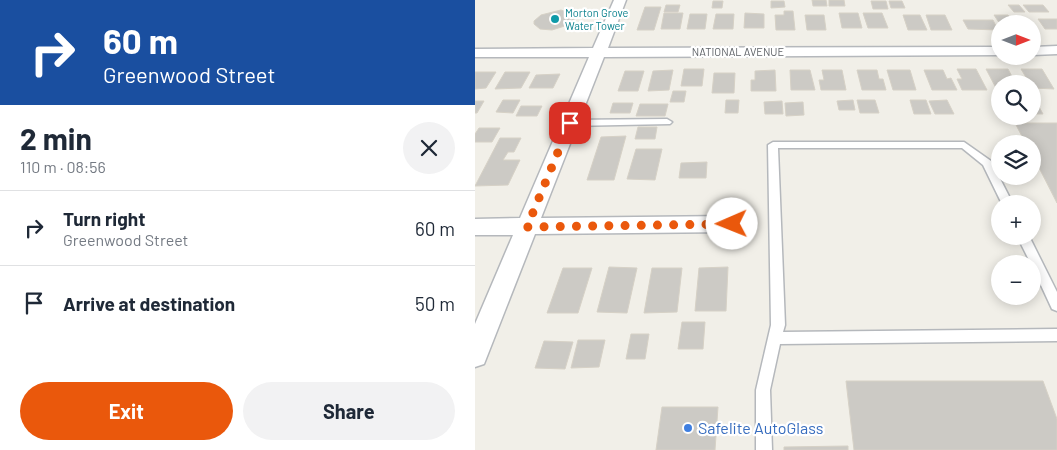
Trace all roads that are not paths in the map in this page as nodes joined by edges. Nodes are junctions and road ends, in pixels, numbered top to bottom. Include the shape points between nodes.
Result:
1 (620, 0) edge
2 (1057, 50) edge
3 (991, 51) edge
4 (1041, 51) edge
5 (475, 53) edge
6 (598, 53) junction
7 (667, 122) dead end
8 (570, 123) junction
9 (1003, 195) edge
10 (732, 224) dead end
11 (475, 227) edge
12 (527, 227) junction
13 (1028, 245) edge
14 (1052, 284) edge
15 (1057, 305) edge
16 (1057, 335) edge
17 (775, 338) junction
18 (475, 355) edge
19 (764, 450) edge

1 - 6 street
2 - 4 street
3 - 6 street, NATIONAL AVENUE
5 - 6 street, NATIONAL AVENUE
6 - 8 street
7 - 8 lane
8 - 12 street
9 - 17 lane via 987,162 964,145 773,145 778,325
10 - 12 street
11 - 12 street
12 - 18 street
13 - 14 lane
14 - 15 lane
16 - 17 lane
17 - 19 lane via 763,390

